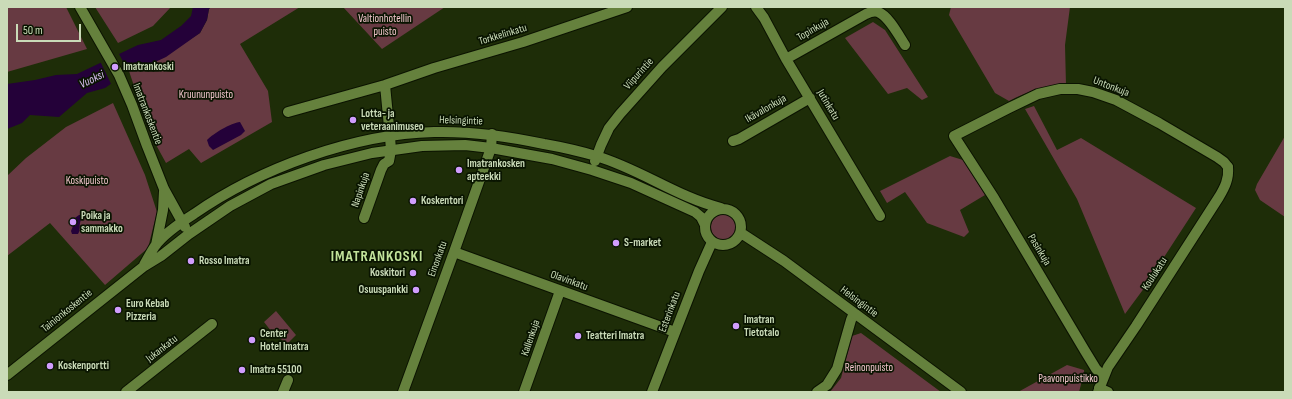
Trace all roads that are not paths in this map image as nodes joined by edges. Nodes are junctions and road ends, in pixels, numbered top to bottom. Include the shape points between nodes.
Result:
1 (80, 7) edge
2 (628, 7) edge
3 (722, 7) edge
4 (756, 7) edge
5 (905, 45) dead end
6 (786, 59) junction
7 (385, 86) junction
8 (810, 98) junction
9 (288, 112) dead end
10 (492, 134) junction
11 (954, 136) joint
12 (390, 137) junction
13 (734, 141) dead end
14 (490, 148) junction
15 (390, 150) junction
16 (596, 156) junction
17 (1228, 167) joint
18 (592, 170) junction
19 (164, 189) junction
20 (721, 208) junction
21 (880, 216) dead end
22 (364, 218) dead end
23 (182, 222) junction
24 (705, 225) junction
25 (741, 233) junction
26 (189, 234) junction
27 (712, 242) junction
28 (156, 245) junction
29 (454, 252) junction
30 (143, 267) junction
31 (560, 291) junction
32 (854, 313) junction
33 (212, 324) dead end
34 (675, 332) junction
35 (7, 375) edge
36 (1103, 376) junction
37 (288, 380) dead end
38 (1102, 391) edge
39 (126, 392) edge
40 (283, 392) edge
41 (403, 392) edge
42 (524, 392) edge
43 (652, 392) edge
44 (817, 392) edge
45 (961, 392) edge

1 - 19 street, Imatrankoskentie via 119,75
2 - 7 street, Torkkelinkatu
3 - 16 street, Viipurintie via 662,67 620,114 609,128
4 - 6 street, Jutinkatu
5 - 6 street, Topinkuja via 886,17 873,11
6 - 8 street, Jutinkatu
7 - 9 street, Torkkelinkatu
7 - 12 street
8 - 13 street, Ikävalonkuja
8 - 21 street, Jutinkatu
10 - 12 street, Helsingintie via 434,132
10 - 14 street, Einonkatu
10 - 16 street, Helsingintie
11 - 17 street, Untonkuja via 1038,94 1060,89 1078,89 1116,100 1217,157
11 - 36 street, Pasinkuja via 1085,352
12 - 15 street
12 - 23 street, Helsingintie via 319,153 266,173 224,194
14 - 15 street via 465,145
14 - 18 street via 552,159
14 - 29 street, Einonkatu
15 - 22 street, Napinkuja via 389,161 381,170
15 - 26 street via 324,165 272,184 230,206
16 - 18 street, Viipurintie
16 - 20 street, Helsingintie via 636,171 705,204
17 - 36 street, Koulukatu via 1226,185 1219,197
18 - 24 street via 631,183 695,212
19 - 23 street, Imatrankoskentie
19 - 28 street, Imatrankoskentie
20 - 24 street via 709,215
20 - 25 street via 736,213 741,223
23 - 26 street, Imatrankoskentie
23 - 28 street, Tainionkoskentie
24 - 27 street
25 - 27 street via 729,245
25 - 32 street, Helsingintie
26 - 30 street, Tainionkoskentie
27 - 34 street, Esterinkatu
28 - 30 street, Tainionkoskentie
29 - 31 street, Olavinkatu
29 - 41 street, Einonkatu
30 - 35 street, Tainionkoskentie
31 - 34 street, Olavinkatu
31 - 42 street, Kallenkuja
32 - 44 street via 837,369 827,385
32 - 45 street, Helsingintie
33 - 39 street, Jukankatu
34 - 43 street, Esterinkatu
36 - 38 street, Koulukatu
37 - 40 street

